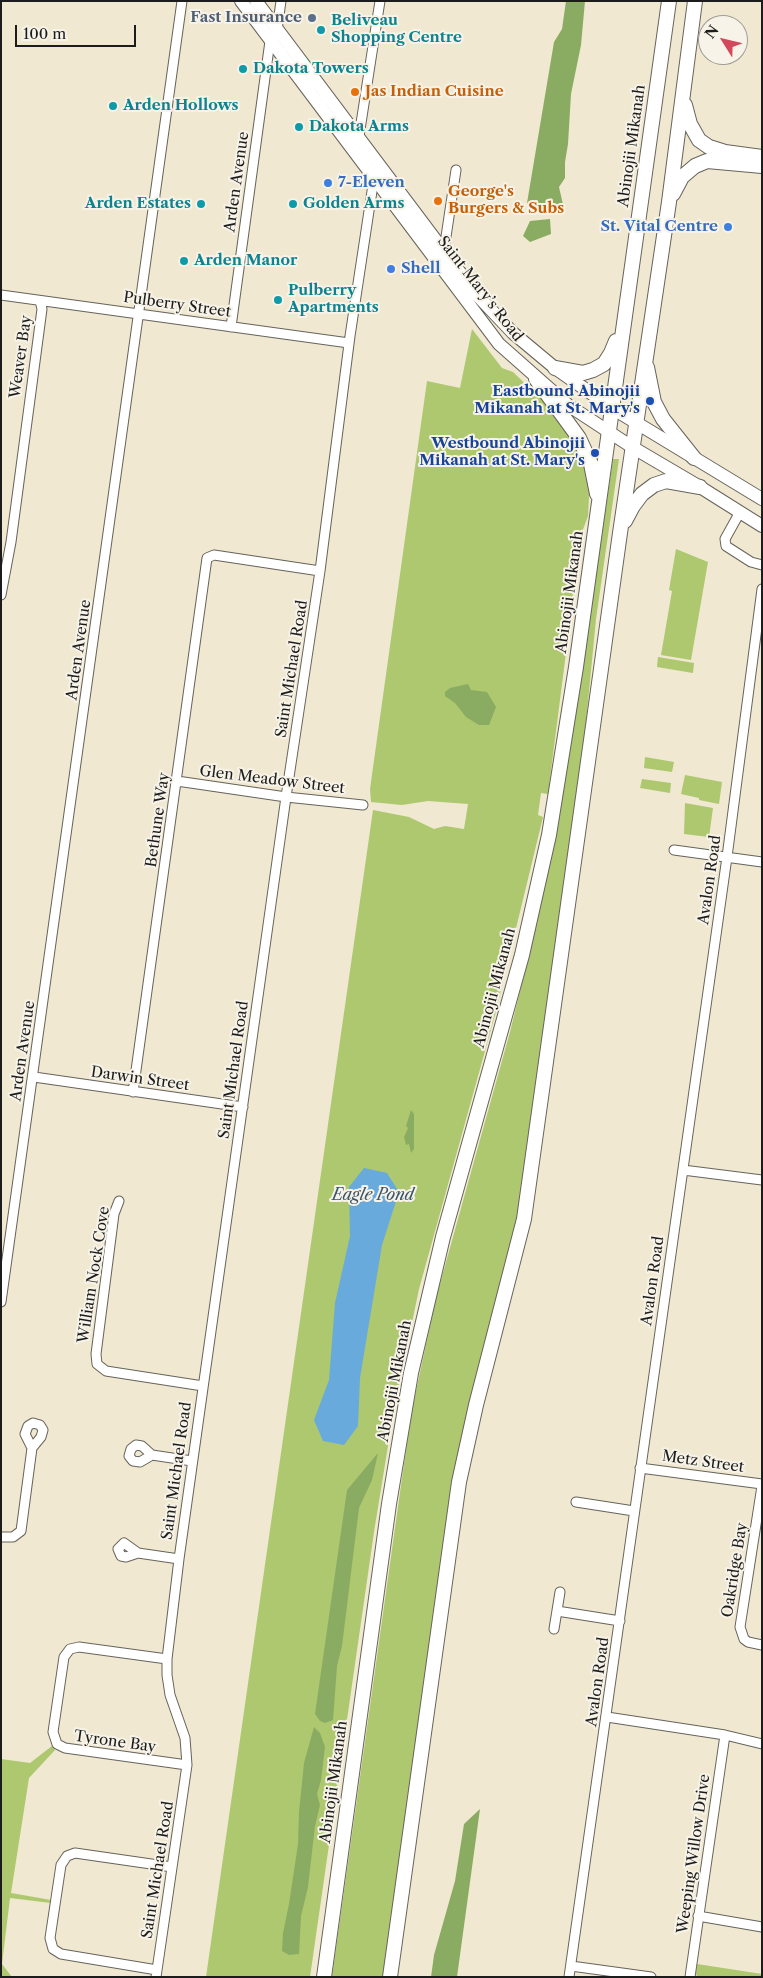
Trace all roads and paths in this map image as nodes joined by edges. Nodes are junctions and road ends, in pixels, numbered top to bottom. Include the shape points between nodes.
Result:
1 (182, 1) edge
2 (240, 1) edge
3 (256, 1) edge
4 (281, 1) edge
5 (380, 1) edge
6 (669, 1) edge
7 (695, 1) edge
8 (274, 35) junction
9 (683, 96) junction
10 (354, 141) junction
11 (762, 157) edge
12 (762, 166) edge
13 (456, 170) dead end
14 (378, 173) junction
15 (668, 202) junction
16 (440, 254) junction
17 (1, 295) edge
18 (40, 300) junction
19 (139, 314) junction
20 (624, 316) junction
21 (231, 327) junction
22 (349, 343) junction
23 (645, 356) junction
24 (555, 368) junction
25 (536, 379) junction
26 (612, 408) junction
27 (636, 422) junction
28 (609, 433) junction
29 (632, 447) junction
30 (694, 458) junction
31 (700, 487) junction
32 (762, 499) edge
33 (598, 504) junction
34 (740, 512) junction
35 (762, 526) edge
36 (620, 533) junction
37 (762, 564) edge
38 (320, 571) junction
39 (762, 589) edge
40 (1, 595) edge
41 (177, 781) junction
42 (286, 797) junction
43 (362, 805) dead end
44 (674, 850) dead end
45 (727, 857) junction
46 (762, 862) edge
47 (34, 1077) junction
48 (133, 1092) junction
49 (243, 1107) junction
50 (684, 1170) junction
51 (762, 1180) edge
52 (119, 1201) dead end
53 (1, 1302) edge
54 (203, 1386) junction
55 (32, 1448) dead end
56 (152, 1455) dead end
57 (192, 1461) junction
58 (640, 1468) junction
59 (762, 1485) edge
60 (576, 1502) dead end
61 (634, 1511) junction
62 (1, 1537) edge
63 (138, 1553) dead end
64 (179, 1559) junction
65 (560, 1592) dead end
66 (557, 1611) junction
67 (620, 1621) junction
68 (554, 1630) dead end
69 (762, 1644) edge
70 (167, 1659) junction
71 (607, 1717) junction
72 (725, 1735) junction
73 (762, 1744) edge
74 (187, 1765) junction
75 (172, 1866) junction
76 (698, 1916) junction
77 (762, 1927) edge
78 (571, 1966) junction
79 (157, 1973) edge
80 (324, 1977) edge
81 (390, 1977) edge
82 (569, 1977) edge
83 (651, 1977) edge
84 (690, 1977) edge

1 - 19 street, Arden Avenue
2 - 8 main road, Saint Mary’s Road
3 - 8 main road, Saint Mary’s Road
4 - 8 street, Arden Avenue
5 - 10 street
6 - 20 main road, Abinojii Mikanah
7 - 9 main road
8 - 10 main road, Saint Mary’s Road
8 - 21 street, Arden Avenue
9 - 11 main road via 690,124 699,140 724,152
9 - 15 main road
10 - 14 main road, Saint Mary’s Road
12 - 15 main road via 707,161 682,177
13 - 16 street
14 - 16 main road, Saint Mary’s Road
14 - 22 street, Saint Michael Road
15 - 23 main road
16 - 24 main road, Saint Mary’s Road via 513,333
16 - 25 main road, Saint Mary’s Road via 499,344
17 - 18 street, Pulberry Street
18 - 19 street, Pulberry Street
18 - 40 street, Weaver Bay via 42,309
19 - 21 street, Pulberry Street
19 - 47 street, Arden Avenue
20 - 24 main road via 612,353 604,364 583,373
20 - 26 main road, Abinojii Mikanah
21 - 22 street, Pulberry Street
22 - 38 street, Saint Michael Road
23 - 27 main road
23 - 30 main road via 654,402 663,419
24 - 26 main road, Saint Mary’s Road
25 - 28 main road, Saint Mary’s Road via 568,406
25 - 33 main road via 579,438 591,464
26 - 27 main road, Saint Mary’s Road
26 - 28 main road, Abinojii Mikanah
27 - 29 main road
27 - 30 main road, Saint Mary’s Road
28 - 29 main road, Saint Mary’s Road
28 - 33 main road, Abinojii Mikanah
29 - 31 main road, Saint Mary’s Road
29 - 36 main road
30 - 32 main road, Saint Mary’s Road
31 - 34 main road, Saint Mary’s Road
31 - 36 main road via 666,481 654,485 633,506
33 - 80 main road, Abinojii Mikanah via 549,835 522,955 442,1237 411,1373 389,1504
34 - 35 main road, Saint Mary’s Road
34 - 37 street via 725,539 726,546 751,562
36 - 81 main road via 524,1219 459,1482
38 - 41 street, Bethune Way via 211,555 207,558
38 - 42 street, Saint Michael Road
39 - 45 street, Avalon Road
41 - 42 street, Glen Meadow Street
41 - 48 street, Bethune Way
42 - 43 street, Glen Meadow Street
42 - 49 street, Saint Michael Road
44 - 45 street
45 - 46 street
45 - 50 street, Avalon Road
47 - 48 street, Darwin Street
47 - 53 street, Arden Avenue
48 - 49 street, Darwin Street
49 - 54 street, Saint Michael Road
50 - 51 street
50 - 58 street, Avalon Road
52 - 54 street, William Nock Cove via 114,1214 98,1335 98,1364 106,1371
54 - 57 street, Saint Michael Road
55 - 62 street via 21,1531 13,1537
56 - 57 street
57 - 64 street, Saint Michael Road
58 - 59 street, Metz Street
58 - 61 street, Avalon Road
59 - 69 street, Oakridge Bay via 740,1627 744,1639
60 - 61 street
61 - 67 street, Avalon Road
63 - 64 street
64 - 70 street, Saint Michael Road
65 - 66 street
66 - 67 street
66 - 68 street
67 - 71 street, Avalon Road
70 - 74 street, Saint Michael Road via 168,1684 185,1738
70 - 74 street, Tyrone Bay via 79,1647 70,1649 64,1657 54,1732 57,1744 65,1748
71 - 72 street
71 - 78 street, Avalon Road
72 - 73 street
72 - 76 street, Weeping Willow Drive
74 - 75 street, Saint Michael Road
75 - 79 street, Saint Michael Road
75 - 79 street via 76,1853 67,1856 61,1865 50,1938 53,1949 61,1954
76 - 77 street
76 - 84 street, Weeping Willow Drive
78 - 82 street, Avalon Road
78 - 83 street

